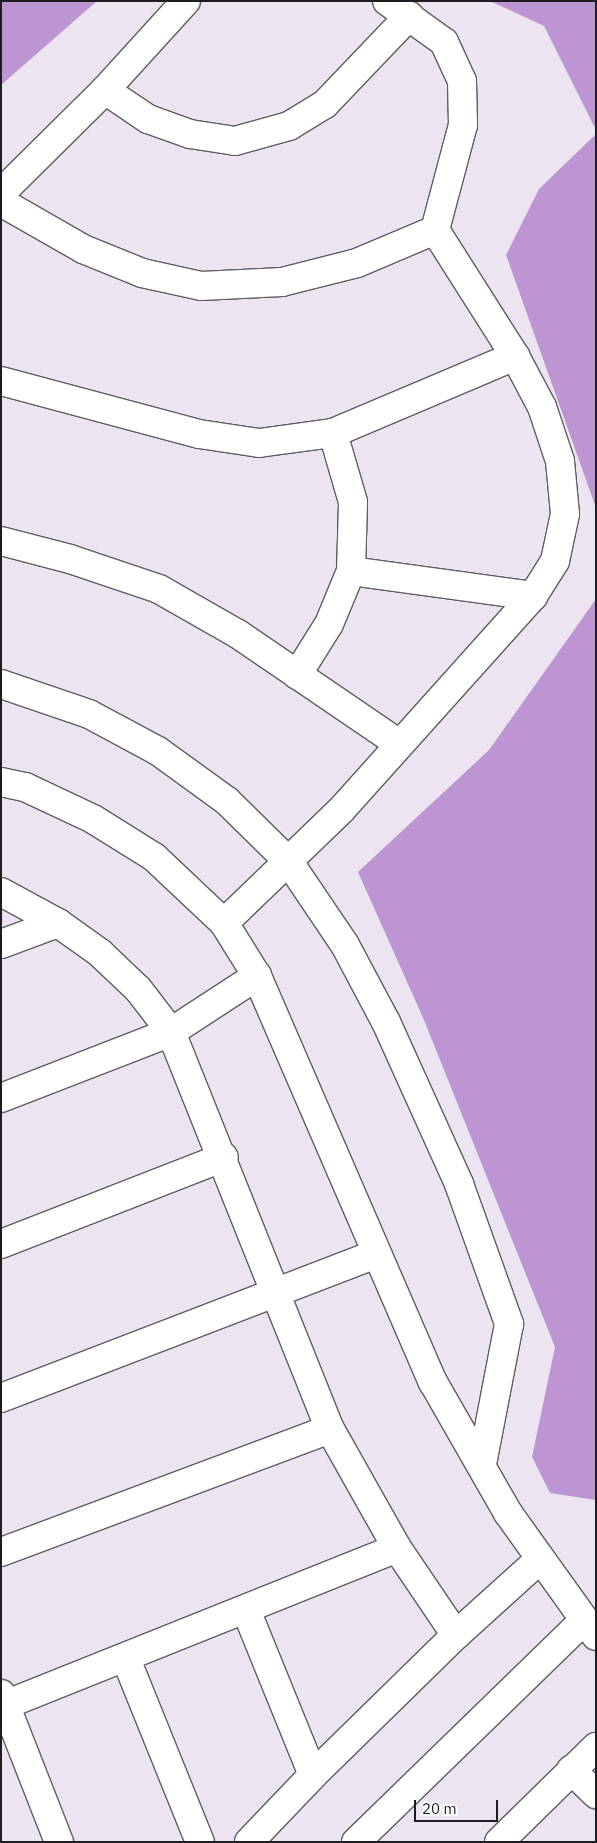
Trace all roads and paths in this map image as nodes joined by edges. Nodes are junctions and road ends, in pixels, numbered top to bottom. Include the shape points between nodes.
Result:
1 (186, 1) edge
2 (387, 1) edge
3 (409, 16) junction
4 (105, 90) junction
5 (1, 193) edge
6 (1, 202) edge
7 (435, 230) junction
8 (515, 356) junction
9 (1, 381) edge
10 (334, 433) junction
11 (1, 542) edge
12 (351, 571) junction
13 (533, 596) junction
14 (297, 675) junction
15 (1, 684) edge
16 (398, 744) junction
17 (1, 782) edge
18 (290, 862) junction
19 (1, 892) edge
20 (58, 923) junction
21 (224, 923) junction
22 (1, 944) edge
23 (257, 976) junction
24 (171, 1032) junction
25 (1, 1098) edge
26 (224, 1157) junction
27 (1, 1244) edge
28 (376, 1254) junction
29 (276, 1292) junction
30 (1, 1398) edge
31 (330, 1429) junction
32 (482, 1464) junction
33 (397, 1548) junction
34 (1, 1552) edge
35 (539, 1560) junction
36 (246, 1610) junction
37 (590, 1628) edge
38 (456, 1635) junction
39 (126, 1659) junction
40 (3, 1700) edge
41 (596, 1746) edge
42 (571, 1770) junction
43 (313, 1775) junction
44 (596, 1794) edge
45 (58, 1842) edge
46 (200, 1842) edge
47 (249, 1842) edge
48 (356, 1842) edge
49 (499, 1842) edge

1 - 4 street
2 - 3 street
3 - 4 street via 325,104 289,126 235,141 190,134 148,119
3 - 7 street via 444,42 462,81 463,125
4 - 5 street
6 - 7 street via 83,249 142,274 201,286 282,282 357,263
7 - 8 street
8 - 10 street
8 - 13 street via 542,407 560,461 565,514 555,560
9 - 10 street via 199,434 259,443
10 - 12 street via 353,502
11 - 14 street via 70,559 159,589 238,634
12 - 13 street
12 - 14 street via 329,624
13 - 16 street
14 - 16 street
15 - 18 street via 89,714 158,751 227,801
16 - 18 street via 342,809
17 - 21 street via 25,788 93,819 154,857
18 - 21 street
18 - 32 street via 345,944 386,1022 459,1184 509,1324
19 - 20 street
20 - 22 street
20 - 24 street via 100,953 138,989
21 - 23 street
23 - 24 street
23 - 28 street
24 - 25 street
24 - 26 street
26 - 27 street
26 - 29 street
28 - 29 street
28 - 32 street via 433,1382
29 - 30 street
29 - 31 street
31 - 33 street
31 - 34 street
32 - 35 street via 508,1513
33 - 36 street
33 - 38 street
35 - 37 street
35 - 38 street
36 - 39 street
36 - 43 street
37 - 48 street
38 - 43 street
39 - 40 street
39 - 46 street
40 - 45 street
41 - 42 street
42 - 44 street
42 - 49 street
43 - 47 street

